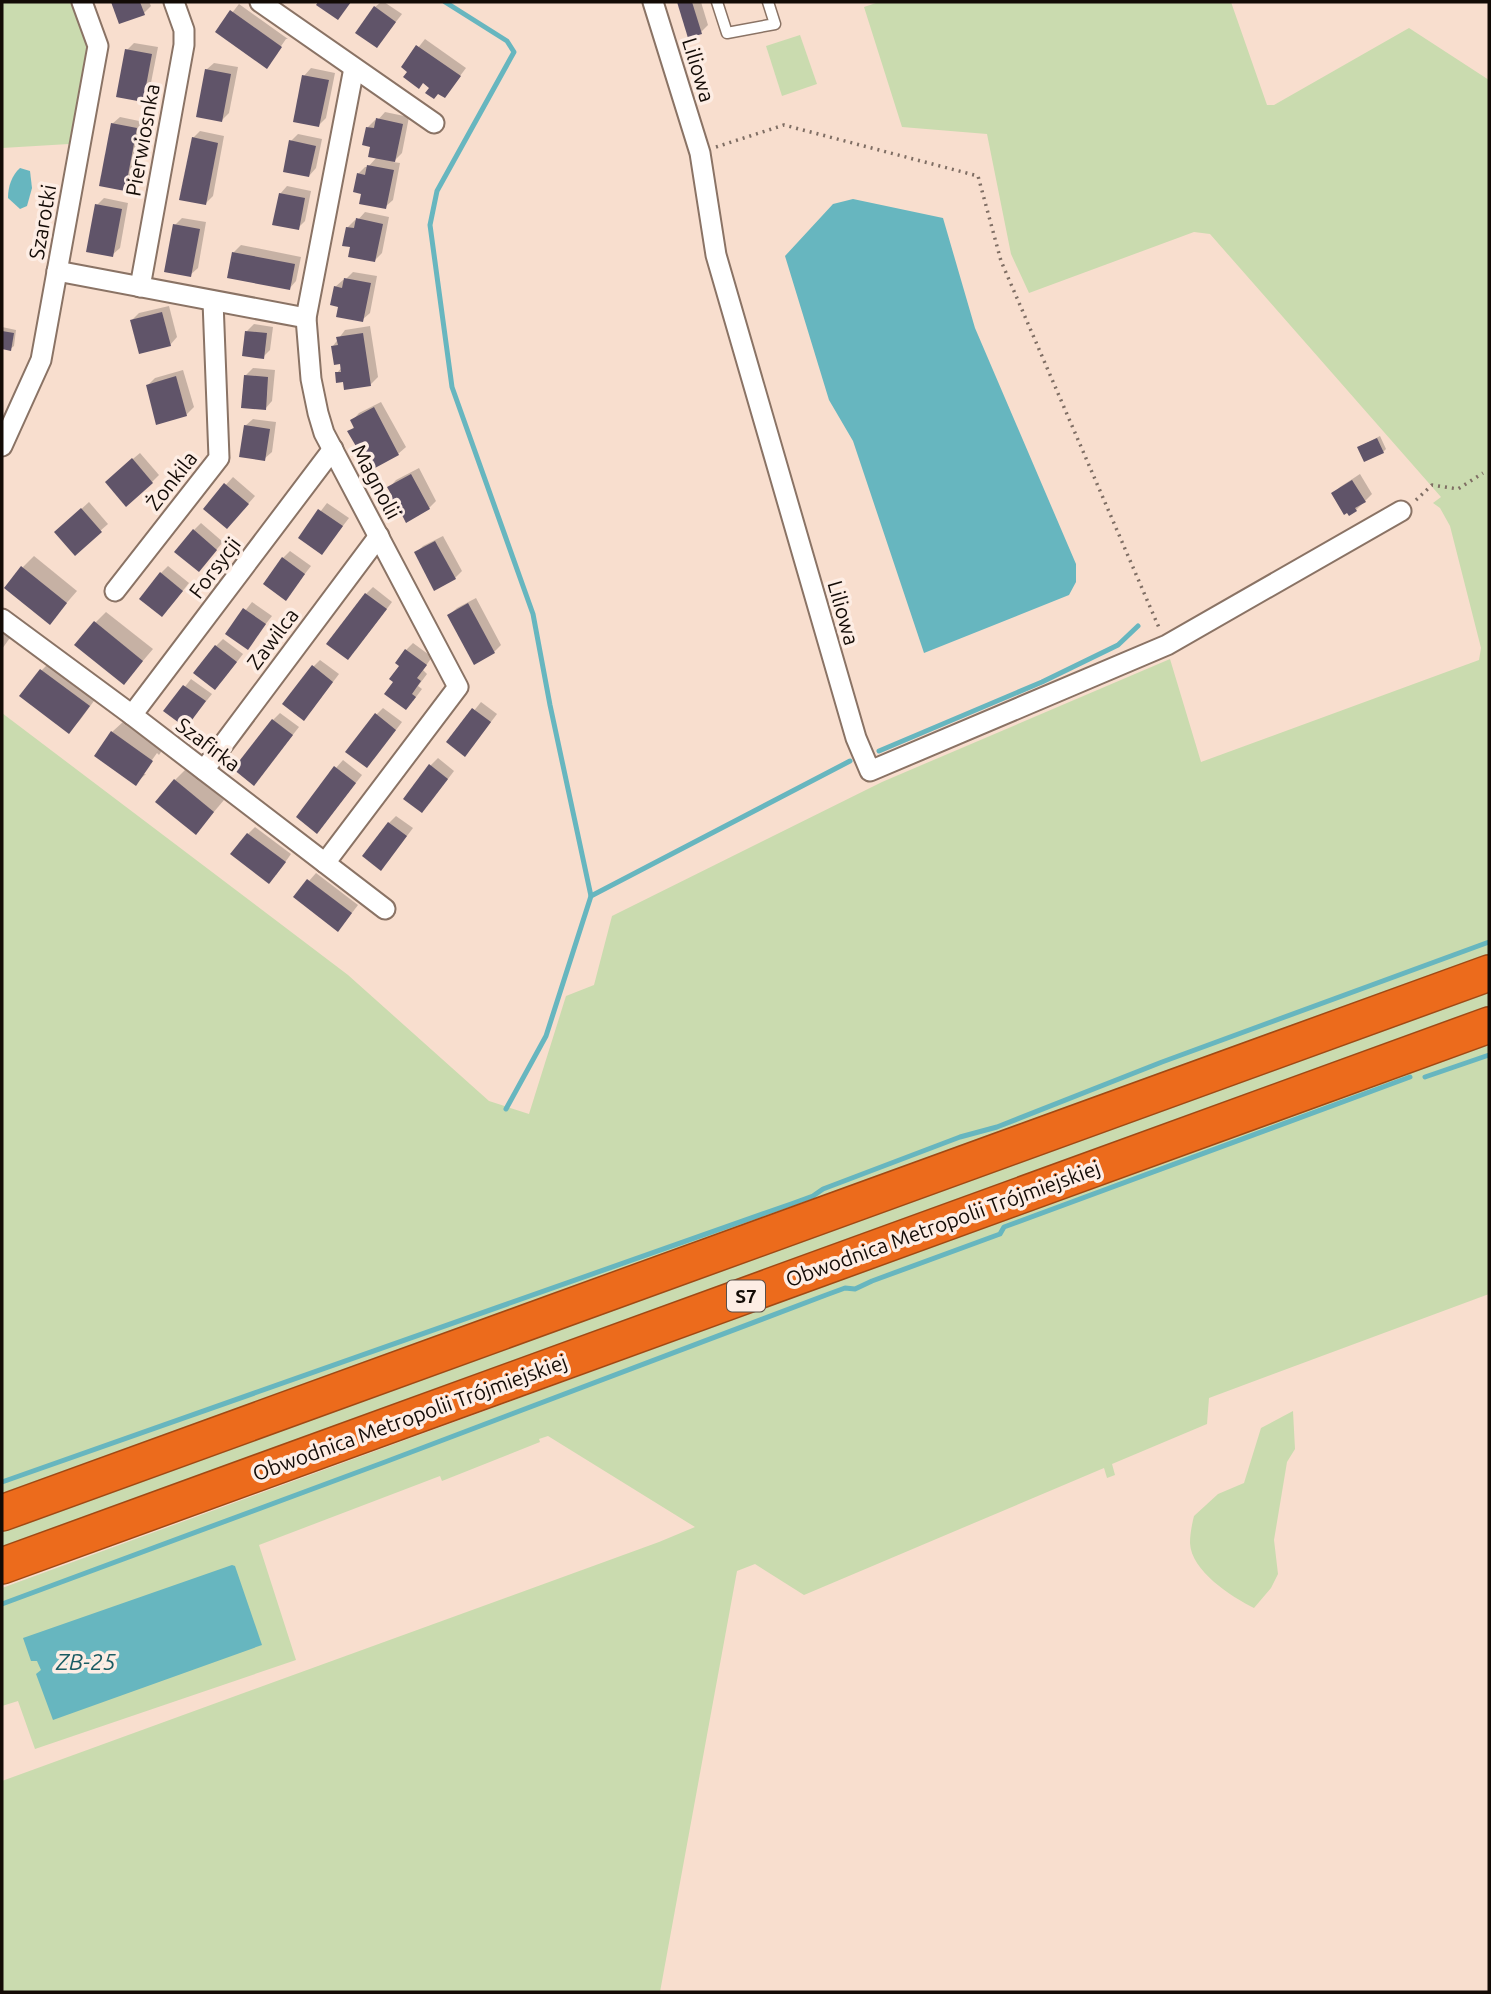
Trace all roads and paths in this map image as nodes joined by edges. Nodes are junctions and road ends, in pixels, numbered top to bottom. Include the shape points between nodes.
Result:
1 (82, 2) edge
2 (260, 2) edge
3 (653, 2) edge
4 (717, 2) edge
5 (768, 2) edge
6 (178, 3) edge
7 (354, 68) junction
8 (434, 123) dead end
9 (700, 153) junction
10 (57, 271) junction
11 (139, 287) junction
12 (213, 301) junction
13 (306, 318) junction
14 (2, 446) edge
15 (333, 449) junction
16 (1483, 473) dead end
17 (1401, 510) joint
18 (379, 536) junction
19 (114, 590) dead end
20 (2, 618) edge
21 (1167, 645) junction
22 (132, 715) junction
23 (204, 770) junction
24 (325, 863) junction
25 (385, 909) dead end
26 (1489, 973) edge
27 (1489, 1025) edge
28 (2, 1513) edge
29 (2, 1566) edge

1 - 10 street, Szarotki via 98,46
2 - 7 street
3 - 9 street, Liliowa
4 - 5 lane via 727,33 775,24
6 - 11 street, Pierwiosnka via 184,45
7 - 8 street
7 - 13 street, Magnolii
9 - 21 path via 784,125 978,176 1001,261
9 - 21 street, Liliowa via 716,255 856,738 870,771
10 - 11 street
10 - 14 street, Szarotki via 41,360
11 - 12 street
12 - 13 street
12 - 19 street, Żonkila via 219,458
13 - 15 street, Magnolii via 318,413
15 - 18 street, Magnolii
15 - 22 street, Forsycji
16 - 17 path via 1458,489 1432,485
17 - 21 street, Liliowa
18 - 23 street, Zawilca
18 - 24 street, Magnolii via 458,687
20 - 22 street, Szafirka
22 - 23 street, Szafirka
23 - 24 street, Szafirka
24 - 25 street, Szafirka
26 - 28 highway, S7
27 - 29 highway, Obwodnica Metropolii Trójmiejskiej / S7

